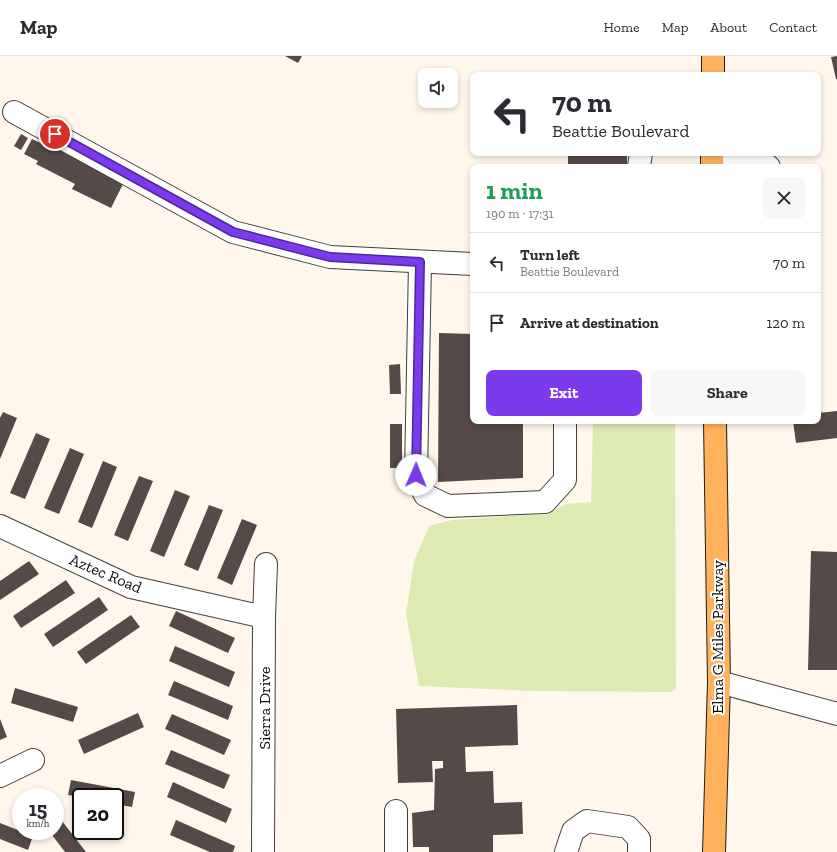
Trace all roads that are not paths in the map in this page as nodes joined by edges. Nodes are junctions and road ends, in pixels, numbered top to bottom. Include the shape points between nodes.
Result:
1 (713, 56) edge
2 (713, 72) edge
3 (14, 112) dead end
4 (712, 161) edge
5 (753, 164) edge
6 (420, 262) junction
7 (470, 264) edge
8 (565, 424) edge
9 (714, 424) edge
10 (0, 526) edge
11 (266, 564) dead end
12 (264, 617) junction
13 (718, 682) junction
14 (837, 714) edge
15 (33, 760) dead end
16 (0, 776) edge
17 (396, 811) dead end
18 (263, 852) edge
19 (396, 852) edge
20 (566, 852) edge
21 (639, 852) edge
22 (714, 852) edge

1 - 2 main road
3 - 6 street via 233,232 330,257
4 - 5 street
6 - 7 street
6 - 8 street via 416,475 425,495 448,506 545,502 565,480
9 - 13 main road, Elma G Miles Parkway
10 - 12 street, Aztec Road via 131,587
11 - 12 street, Sierra Drive
12 - 18 street, Sierra Drive
13 - 14 street
13 - 22 main road, Elma G Miles Parkway
15 - 16 street
17 - 19 street
20 - 21 street via 573,831 586,821 628,827 639,839

